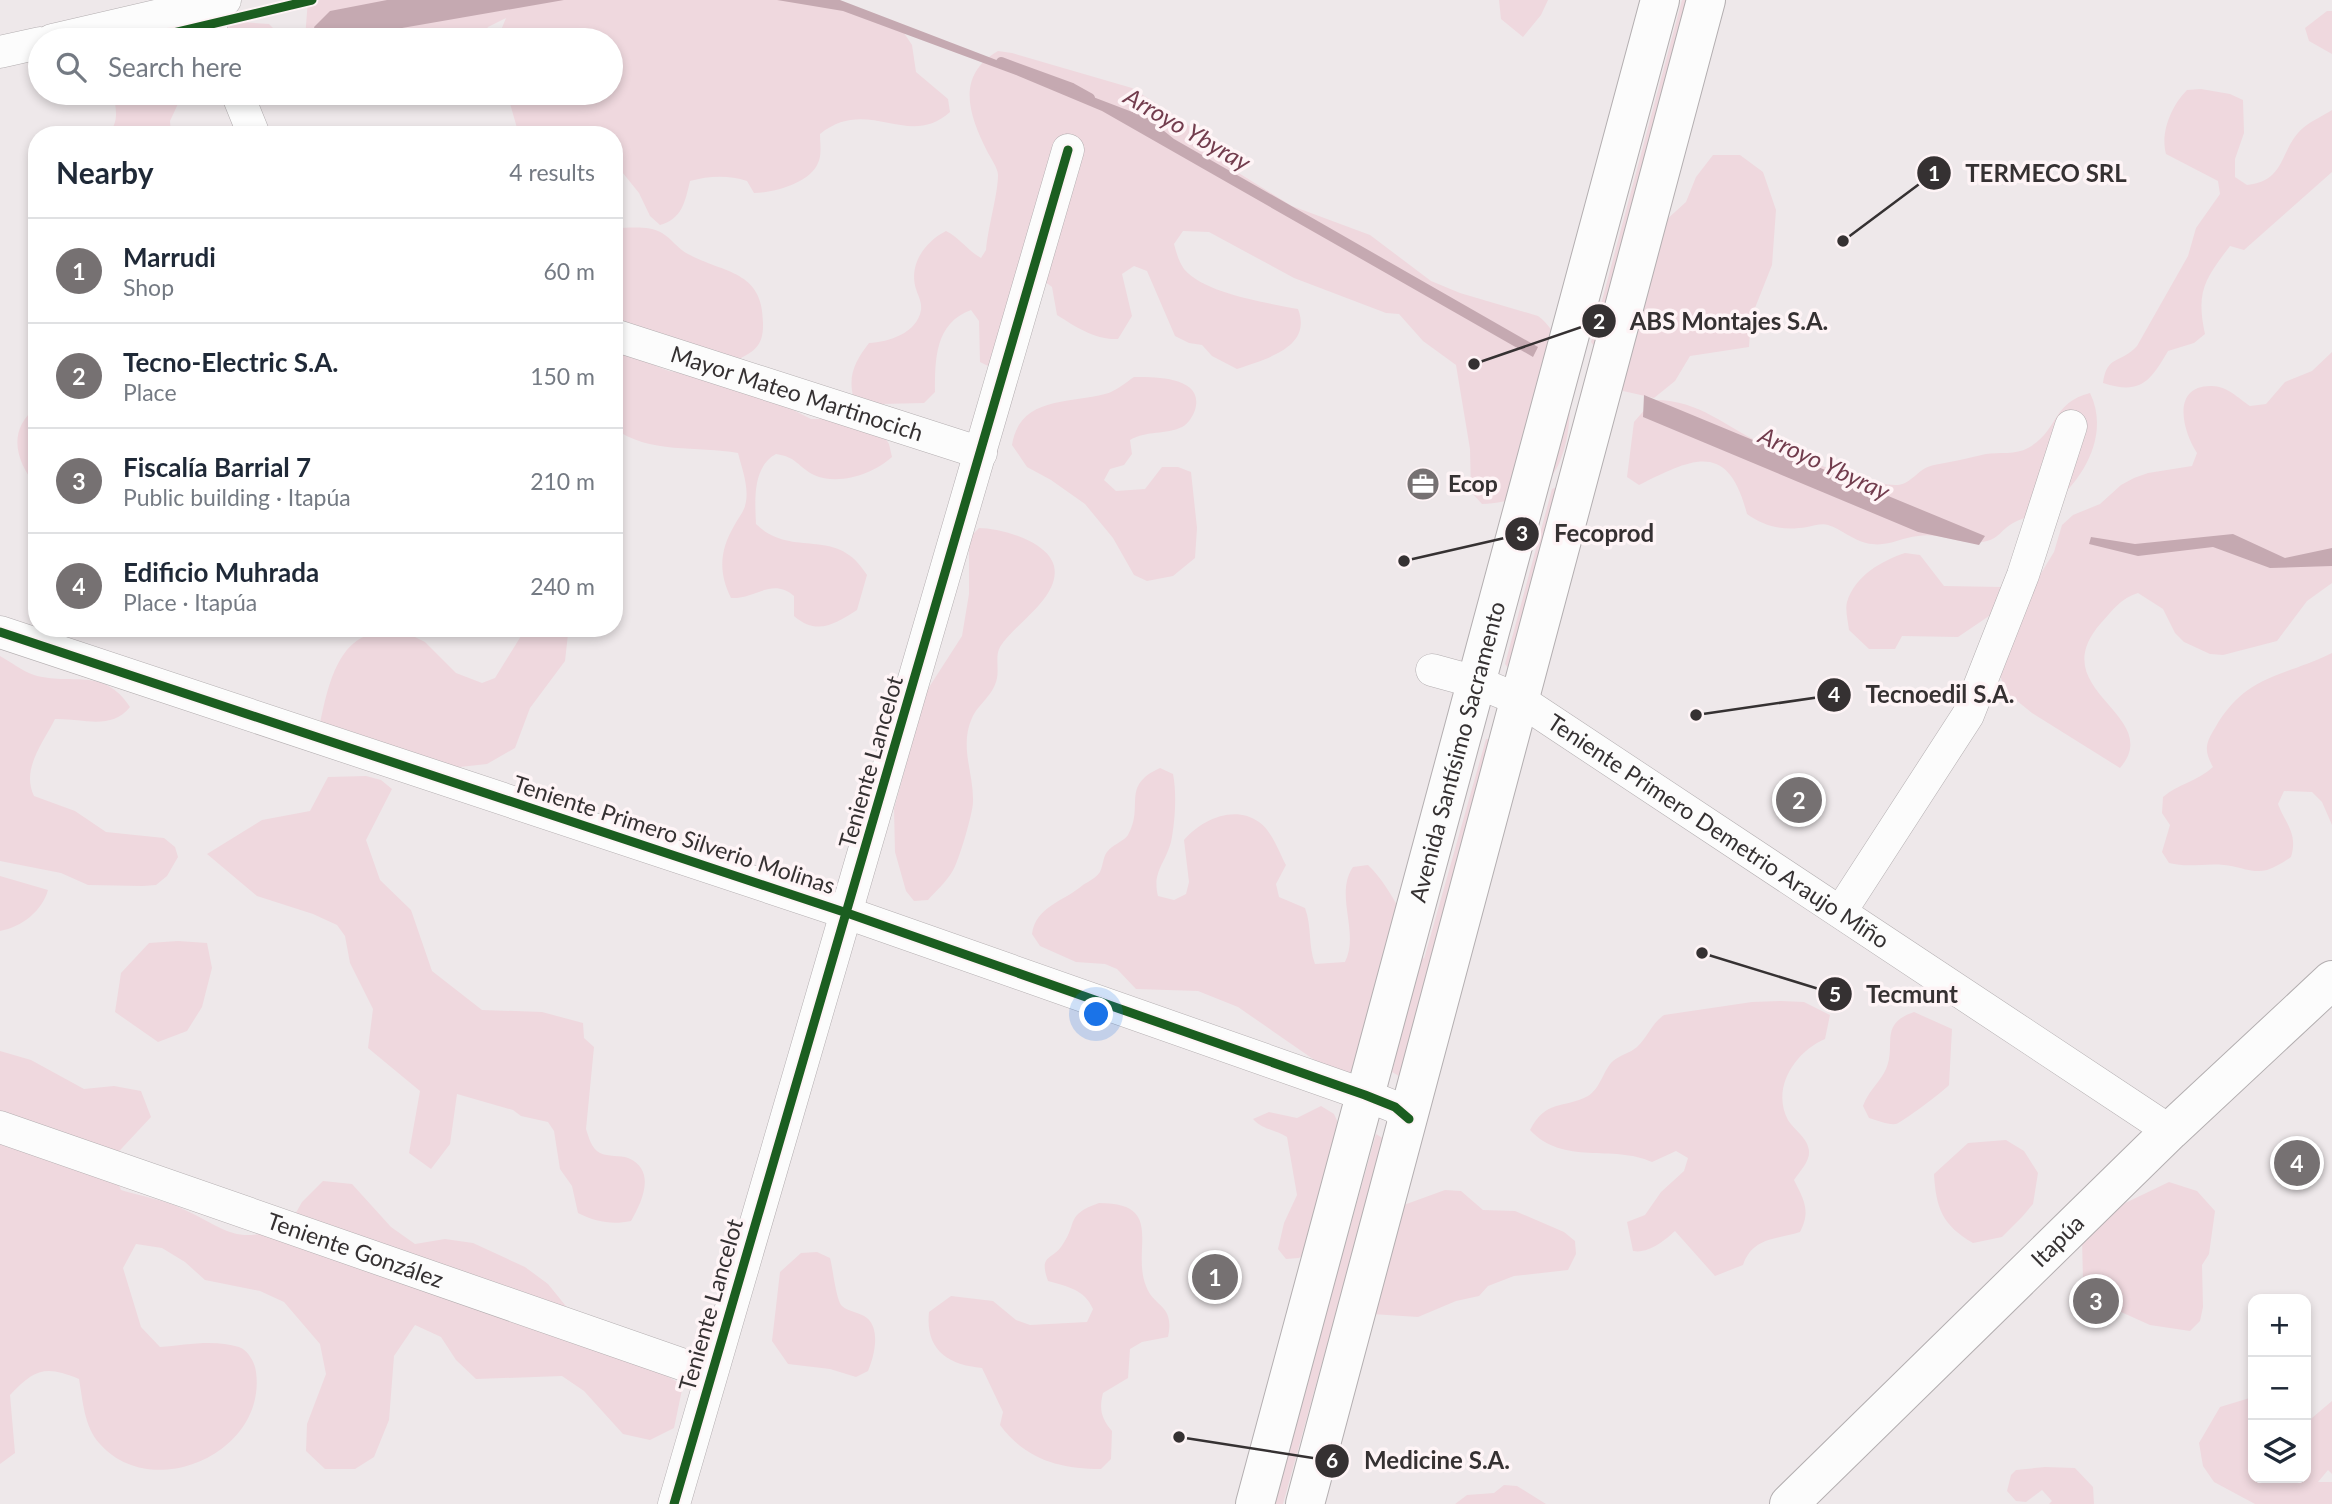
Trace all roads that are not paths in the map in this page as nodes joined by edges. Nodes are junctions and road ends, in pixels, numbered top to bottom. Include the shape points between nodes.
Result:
1 (1660, 0) edge
2 (1706, 0) edge
3 (213, 3) edge
4 (104, 28) edge
5 (214, 28) edge
6 (28, 46) edge
7 (0, 52) edge
8 (242, 105) edge
9 (250, 126) edge
10 (1068, 150) dead end
11 (623, 338) edge
12 (2071, 426) dead end
13 (1539, 447) junction
14 (981, 453) junction
15 (1583, 459) junction
16 (0, 632) edge
17 (1432, 670) dead end
18 (1476, 682) junction
19 (1520, 701) junction
20 (1841, 911) junction
21 (847, 913) junction
22 (2332, 980) edge
23 (1365, 1095) junction
24 (1409, 1119) junction
25 (0, 1127) edge
26 (2170, 1131) junction
27 (710, 1374) junction
28 (674, 1504) edge
29 (1255, 1504) edge
30 (1305, 1504) edge
31 (1788, 1504) edge

1 - 13 main road, Avenida Santísimo Sacramento
2 - 15 main road, Avenida Santísimo Sacramento
3 - 4 street
3 - 5 street
6 - 7 street
8 - 9 street
10 - 14 street, Teniente Lancelot
11 - 14 street, Mayor Mateo Martinocich
12 - 20 street via 2023,575 1968,715
13 - 15 main road
13 - 18 main road, Avenida Santísimo Sacramento
14 - 21 street, Teniente Lancelot
15 - 19 main road, Avenida Santísimo Sacramento
16 - 21 street, Teniente Primero Silverio Molinas
17 - 18 street, Teniente Primero Demetrio Araujo Miño
18 - 19 street, Teniente Primero Demetrio Araujo Miño
18 - 23 main road, Avenida Santísimo Sacramento
19 - 20 street, Teniente Primero Demetrio Araujo Miño
19 - 24 main road, Avenida Santísimo Sacramento
20 - 26 street, Teniente Primero Demetrio Araujo Miño
21 - 23 street, Teniente Primero Silverio Molinas
21 - 27 street, Teniente Lancelot
22 - 26 main road, Itapúa
23 - 24 street, Teniente Primero Silverio Molinas via 1395,1107
23 - 29 main road, Avenida Santísimo Sacramento
24 - 30 main road, Avenida Santísimo Sacramento
25 - 27 street, Teniente González
26 - 31 main road, Itapúa
27 - 28 street, Teniente Lancelot

